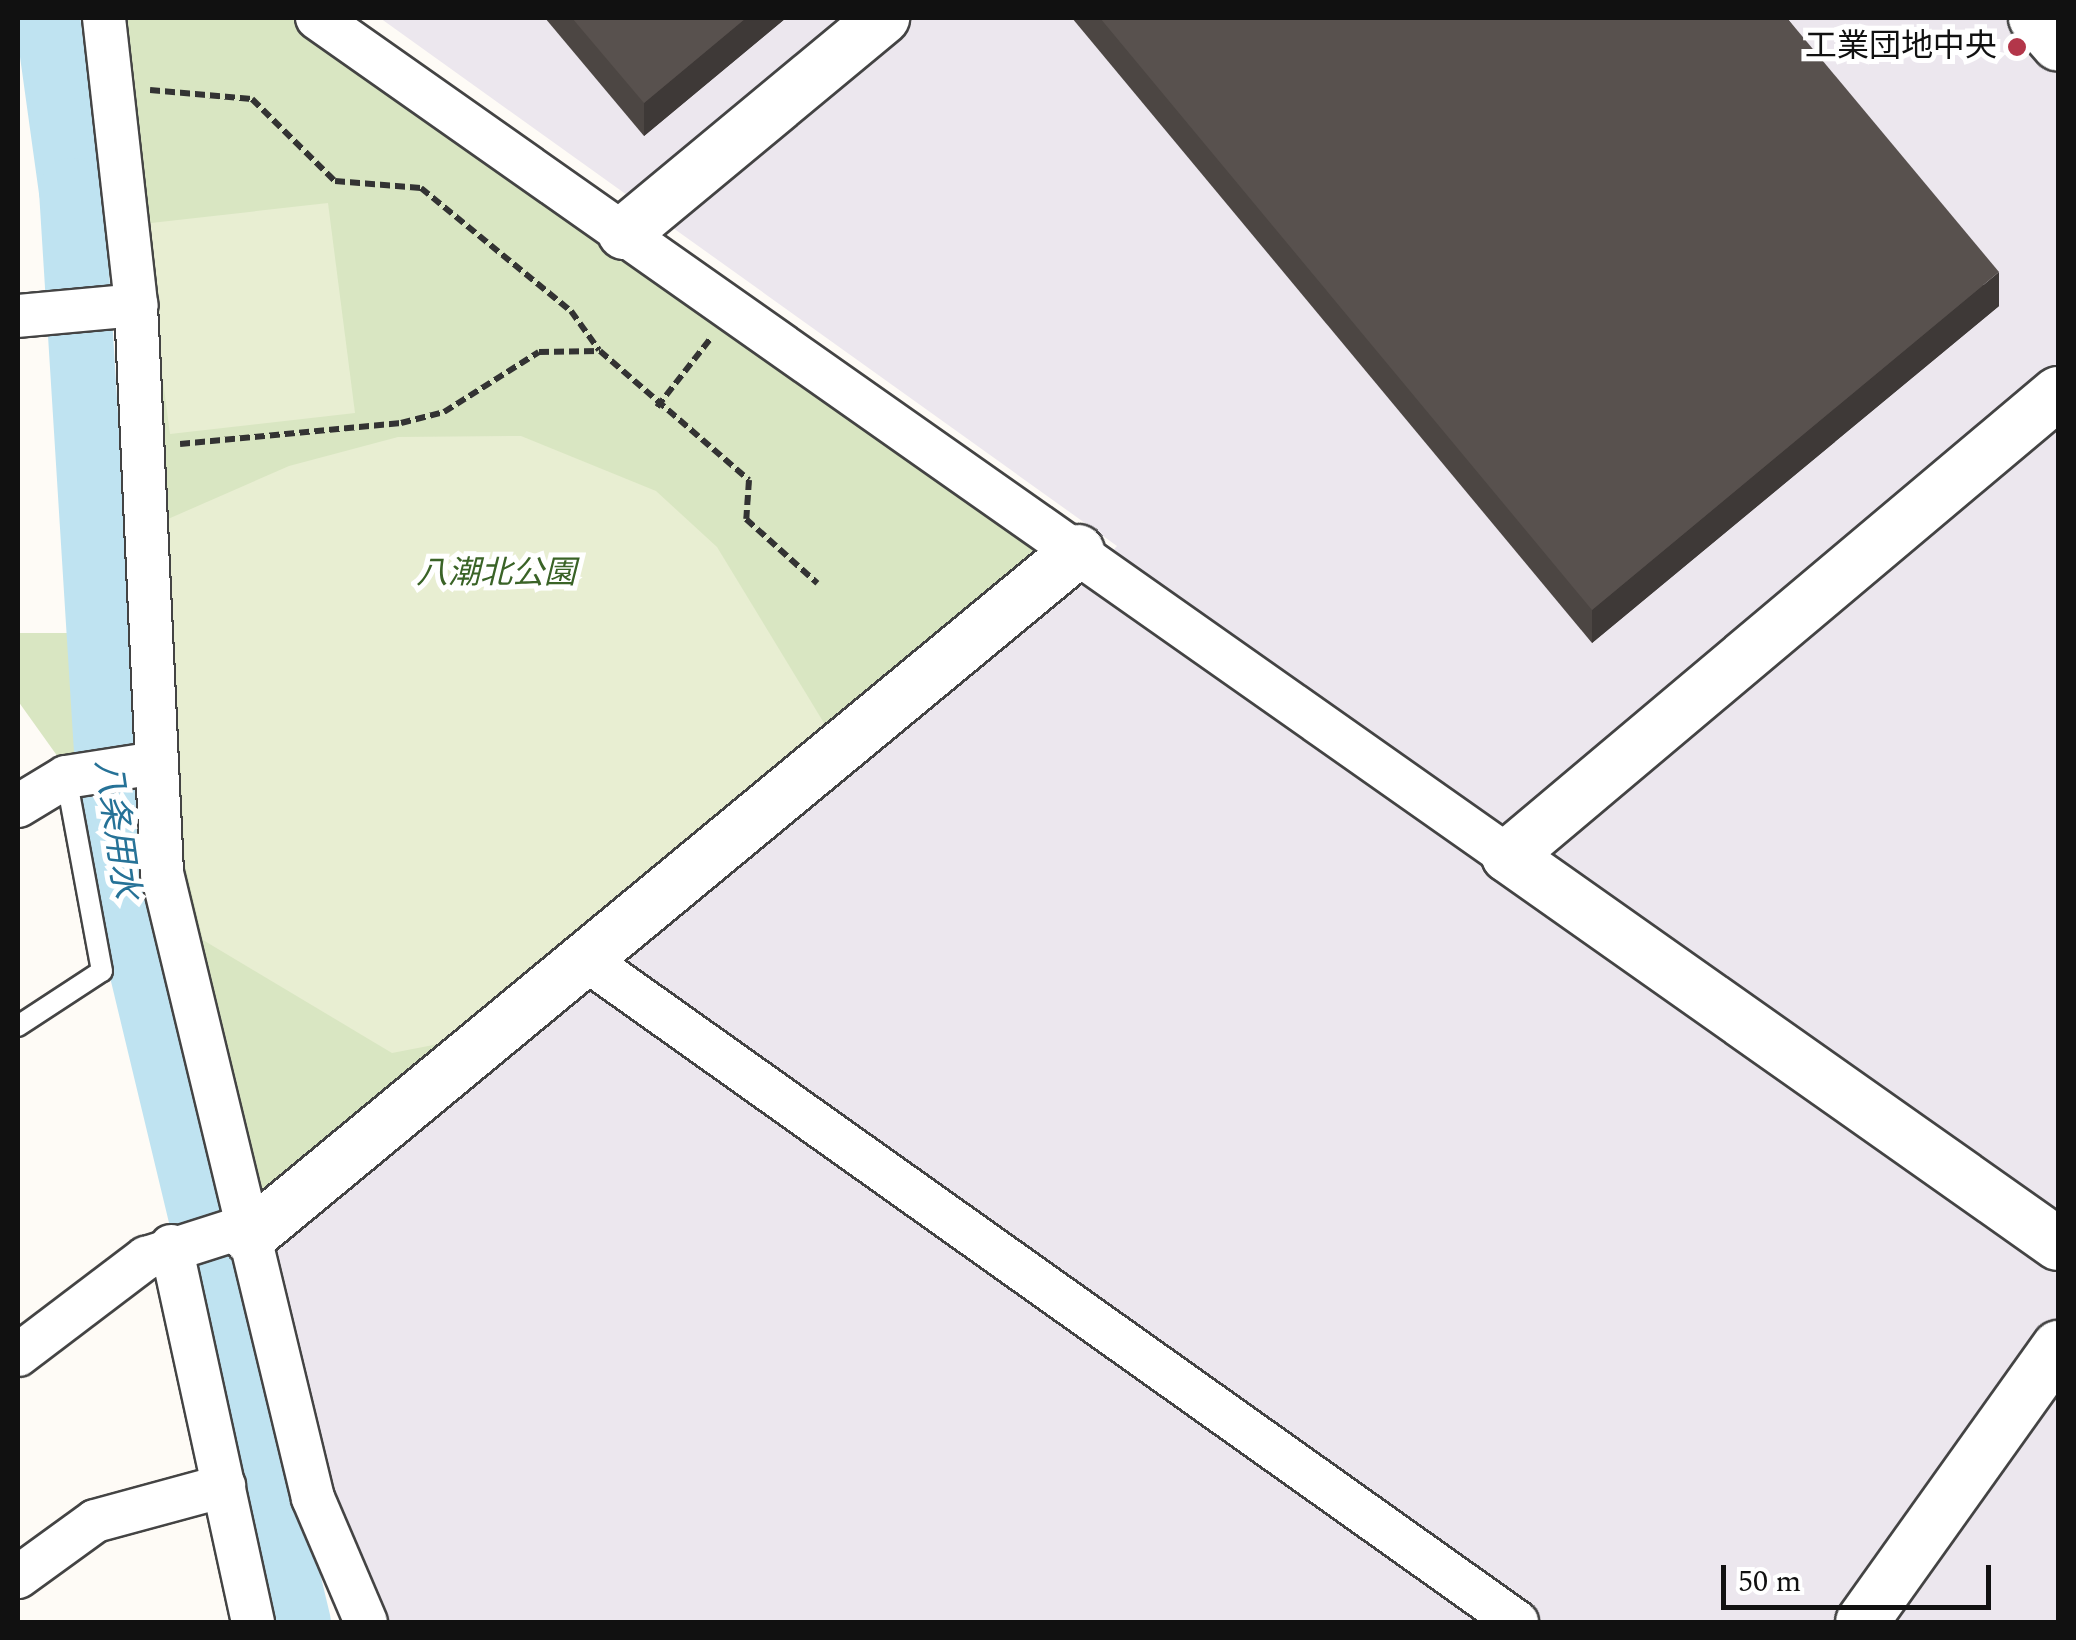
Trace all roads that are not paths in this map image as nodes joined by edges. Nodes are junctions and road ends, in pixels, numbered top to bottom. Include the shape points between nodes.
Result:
1 (104, 18) edge
2 (316, 18) edge
3 (883, 18) edge
4 (2035, 18) edge
5 (2058, 44) edge
6 (624, 234) junction
7 (123, 306) junction
8 (22, 316) edge
9 (2058, 394) edge
10 (1078, 551) junction
11 (156, 763) junction
12 (66, 778) junction
13 (18, 806) edge
14 (1508, 856) junction
15 (585, 959) junction
16 (18, 1026) edge
17 (247, 1231) junction
18 (178, 1244) junction
19 (2058, 1244) edge
20 (2058, 1347) edge
21 (18, 1355) edge
22 (224, 1486) junction
23 (18, 1577) edge
24 (253, 1622) edge
25 (366, 1622) edge
26 (1516, 1622) edge
27 (1862, 1622) edge

1 - 7 street
2 - 6 street
3 - 6 street
4 - 5 street
6 - 10 street
7 - 8 street
7 - 11 street via 144,448
9 - 14 street
10 - 14 street
10 - 15 street
11 - 12 street
11 - 17 street via 162,873
12 - 13 street
12 - 16 lane via 102,971
14 - 19 street
15 - 17 street
15 - 26 street
17 - 18 street
17 - 25 street via 313,1498
18 - 21 street
18 - 22 street
20 - 27 street
22 - 23 street via 96,1520
22 - 24 street

